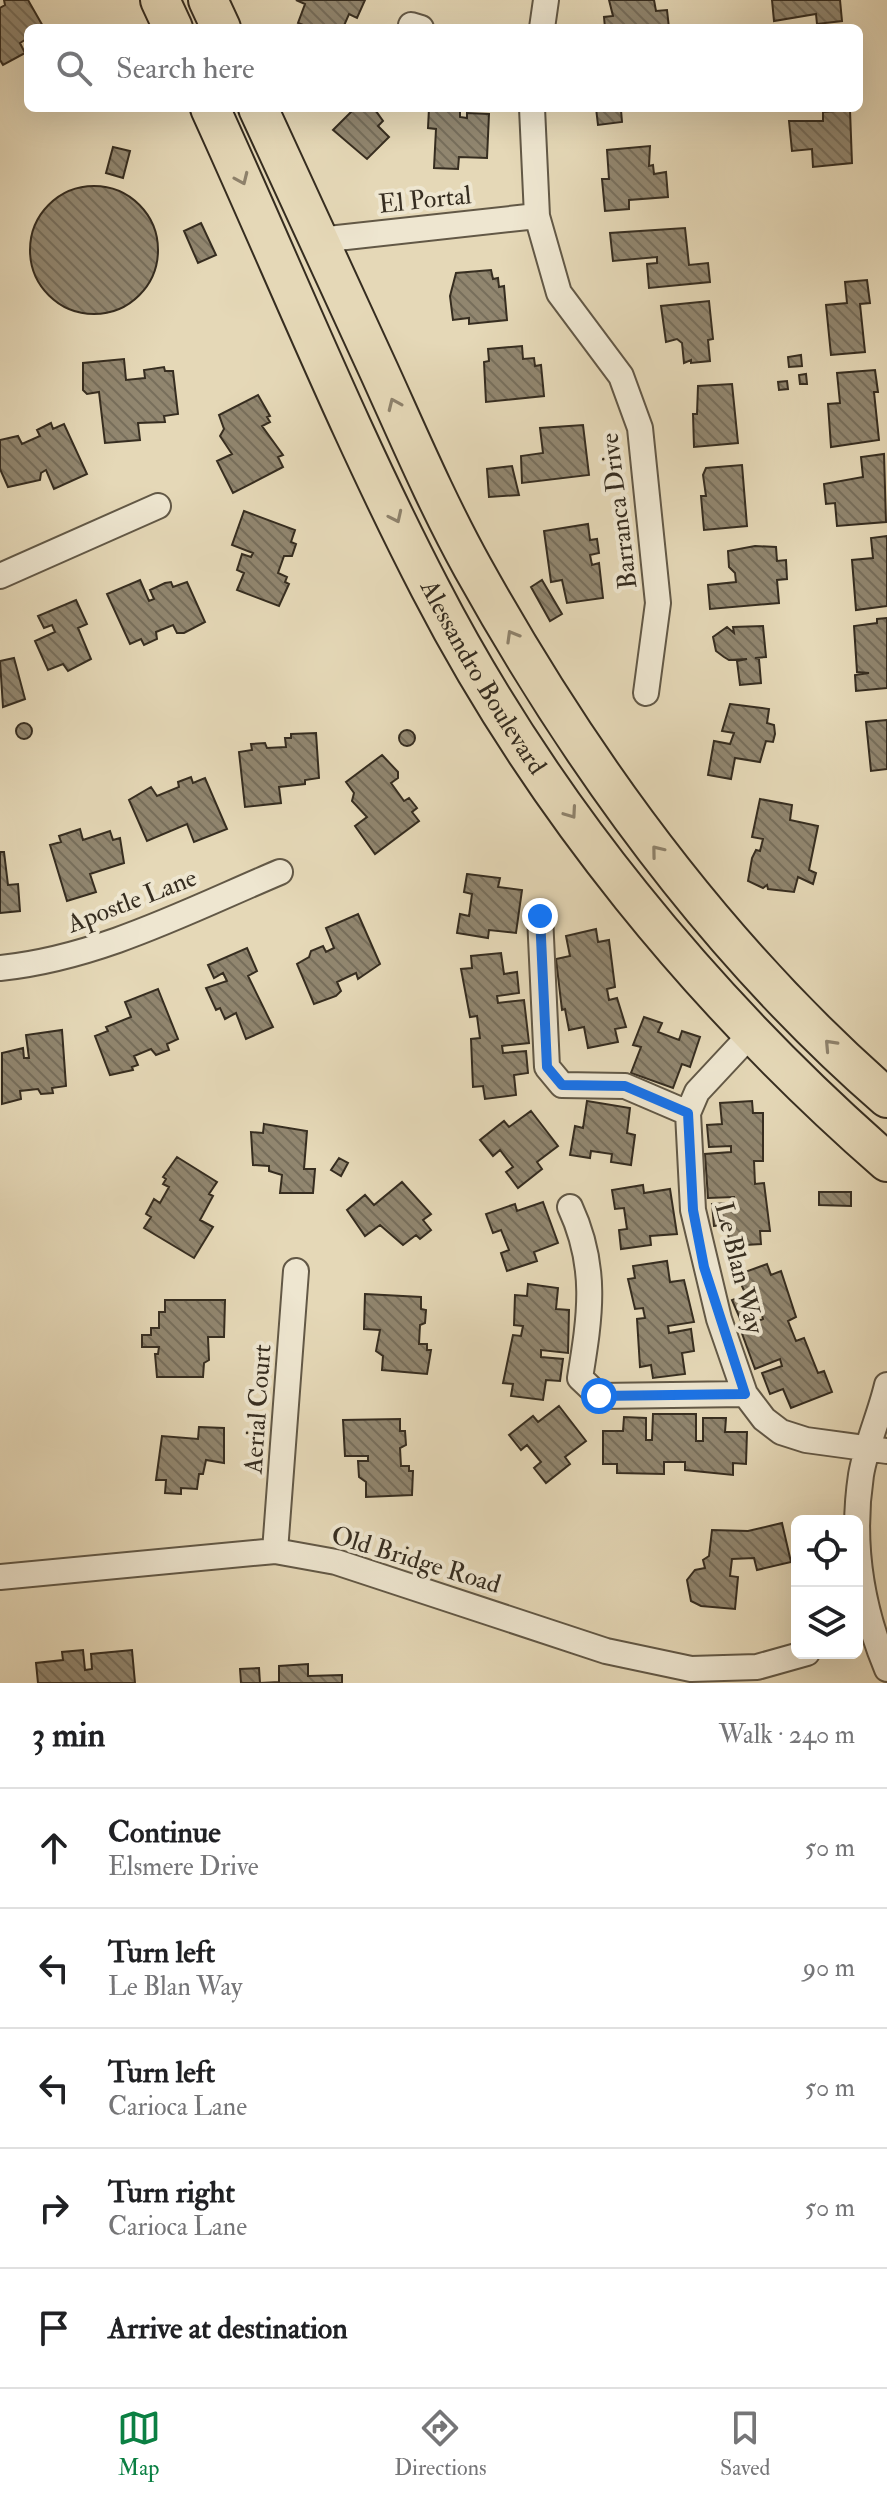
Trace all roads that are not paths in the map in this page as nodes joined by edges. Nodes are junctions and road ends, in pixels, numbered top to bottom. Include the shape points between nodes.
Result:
1 (160, 0) edge
2 (208, 0) edge
3 (546, 0) edge
4 (171, 24) edge
5 (219, 24) edge
6 (543, 24) edge
7 (212, 112) edge
8 (260, 112) edge
9 (532, 112) edge
10 (537, 216) junction
11 (319, 240) junction
12 (158, 506) dead end
13 (0, 576) edge
14 (646, 693) dead end
15 (280, 872) dead end
16 (540, 916) dead end
17 (0, 968) edge
18 (752, 1033) junction
19 (887, 1098) edge
20 (688, 1113) junction
21 (887, 1162) edge
22 (570, 1207) dead end
23 (296, 1271) dead end
24 (887, 1385) edge
25 (745, 1394) junction
26 (878, 1450) edge
27 (275, 1551) junction
28 (0, 1577) edge
29 (865, 1637) edge
30 (791, 1657) edge
31 (887, 1669) edge

1 - 4 main road
2 - 5 main road
3 - 6 street
7 -> 18 main road, Alessandro Boulevard via 430,589 505,719 603,859
8 - 11 main road, Alessandro Boulevard
9 - 10 street, Barranca Drive
10 - 11 street, El Portal
10 - 14 street, Barranca Drive via 559,293 621,376 640,428 658,603
19 -> 11 main road, Alessandro Boulevard via 844,1061 703,909 591,762 471,565
12 - 13 street
15 - 17 street, Apostle Lane via 112,943
16 - 20 street via 547,1067 562,1085 625,1086
18 - 20 street via 697,1092
18 - 21 main road, Alessandro Boulevard
20 - 25 street, Le Blan Way via 693,1210 704,1267
22 - 25 street via 585,1239 591,1307 580,1378 599,1396
23 - 27 street, Aerial Court
24 - 26 street
25 - 26 street, Le Blan Way via 781,1432
26 - 29 street via 861,1472 857,1528
27 - 28 street, Old Bridge Road
27 - 30 street, Old Bridge Road via 336,1562 606,1651 691,1669 757,1667
29 - 31 street

